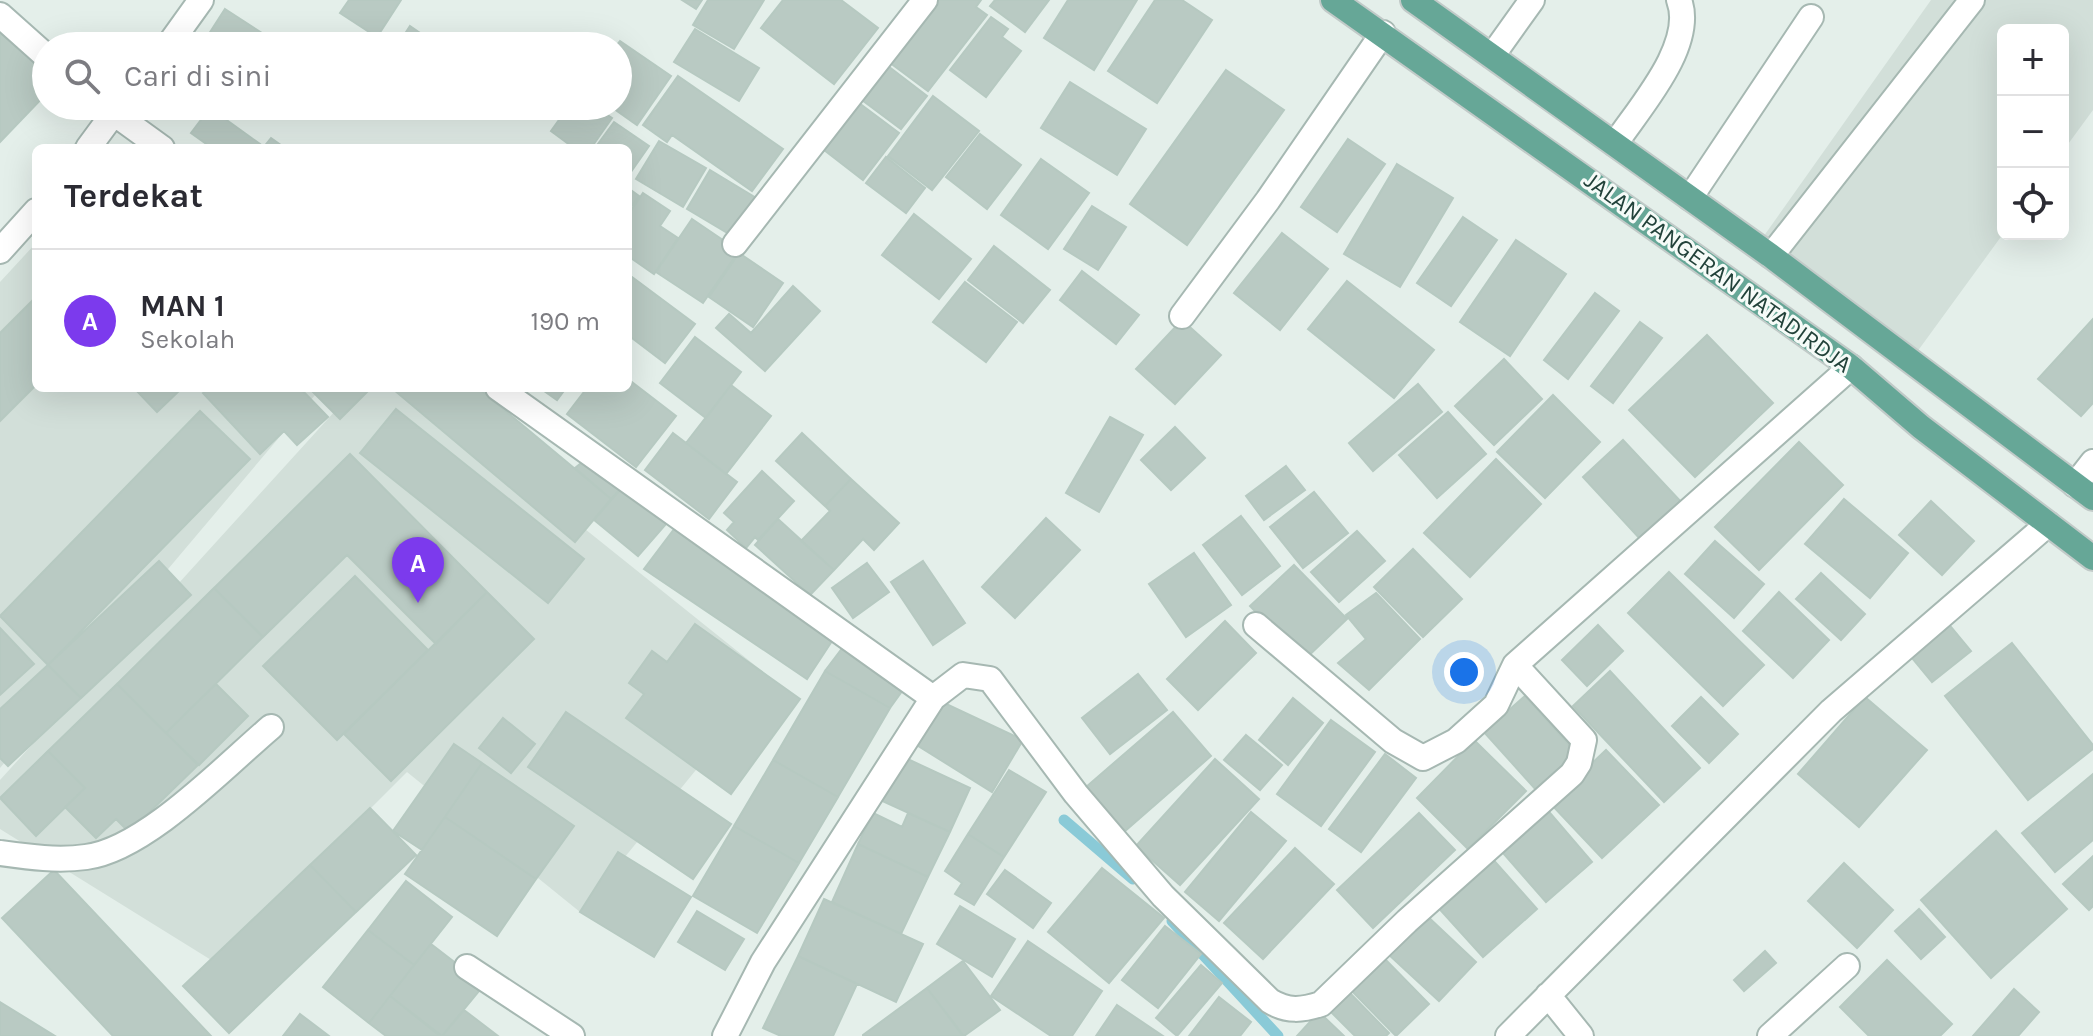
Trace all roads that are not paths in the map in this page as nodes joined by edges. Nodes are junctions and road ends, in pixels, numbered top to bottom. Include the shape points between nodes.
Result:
1 (201, 0) edge
2 (925, 0) edge
3 (1333, 0) edge
4 (1413, 0) edge
5 (1532, 0) edge
6 (1679, 0) edge
7 (1972, 0) edge
8 (0, 15) edge
9 (1811, 17) dead end
10 (178, 32) edge
11 (1383, 33) junction
12 (32, 44) edge
13 (1492, 56) junction
14 (105, 120) edge
15 (126, 120) edge
16 (90, 144) edge
17 (157, 144) edge
18 (1615, 144) junction
19 (1690, 198) junction
20 (32, 215) edge
21 (735, 244) dead end
22 (0, 251) edge
23 (1771, 256) junction
24 (1182, 316) dead end
25 (1851, 367) junction
26 (504, 392) edge
27 (2093, 462) edge
28 (2084, 492) edge
29 (2048, 524) junction
30 (2093, 558) edge
31 (1256, 625) dead end
32 (1515, 665) junction
33 (933, 698) junction
34 (271, 727) dead end
35 (0, 853) edge
36 (1847, 966) dead end
37 (467, 967) dead end
38 (1548, 995) junction
39 (572, 1036) edge
40 (725, 1036) edge
41 (1508, 1036) edge
42 (1581, 1036) edge
43 (1770, 1036) edge

1 - 10 street
2 - 21 street
3 - 11 main road, JALAN PANGERAN NATADIRDJA
4 - 13 main road, JALAN PANGERAN NATADIRDJA
5 - 13 street
6 - 18 street via 1683,17 1677,49
7 - 23 street
8 - 12 street
9 - 19 street
11 - 24 street
11 - 25 main road, JALAN PANGERAN NATADIRDJA
13 - 18 main road, JALAN PANGERAN NATADIRDJA
14 - 16 street
15 - 17 street
18 - 19 main road, JALAN PANGERAN NATADIRDJA
19 - 23 main road, JALAN PANGERAN NATADIRDJA
20 - 22 street
23 - 28 main road, JALAN PANGERAN NATADIRDJA
25 - 29 main road, JALAN PANGERAN NATADIRDJA
25 - 32 street
26 - 33 street
27 - 28 street
29 - 30 main road, JALAN PANGERAN NATADIRDJA
29 - 38 street via 1831,711
31 - 32 street via 1393,741 1423,758 1456,741 1496,705
32 - 33 street via 1584,740 1579,763 1321,1004 1304,1009 1284,1009 1270,1001 1163,896 1076,794 990,679 963,675
33 - 40 street via 763,962
34 - 35 street via 137,839 89,857 44,859
36 - 43 street
37 - 39 street
38 - 41 street
38 - 42 street

